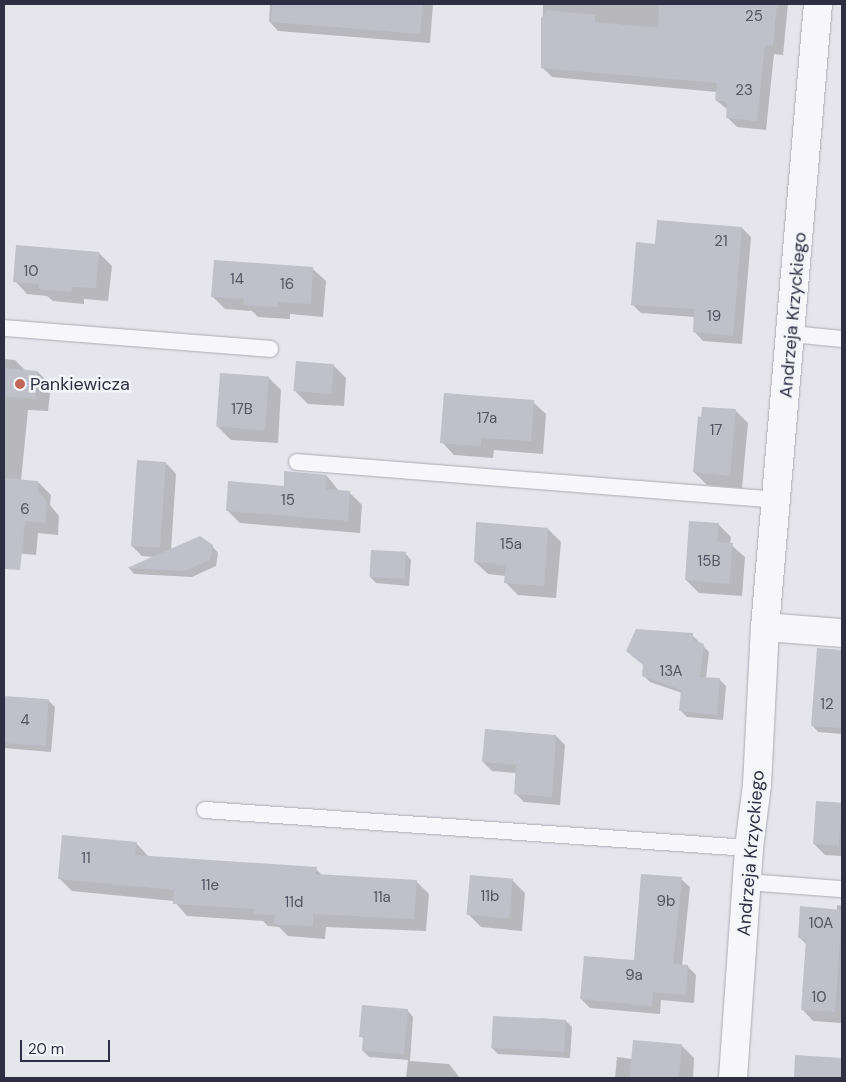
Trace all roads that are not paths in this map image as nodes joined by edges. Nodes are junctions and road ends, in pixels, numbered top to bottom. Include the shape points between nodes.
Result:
1 (818, 4) edge
2 (4, 328) edge
3 (792, 334) junction
4 (842, 339) edge
5 (270, 349) dead end
6 (297, 462) dead end
7 (778, 500) junction
8 (765, 627) junction
9 (842, 633) edge
10 (205, 810) dead end
11 (749, 848) junction
12 (748, 882) junction
13 (842, 888) edge
14 (733, 1078) edge

1 - 3 street, Andrzeja Krzyckiego
2 - 5 lane
3 - 4 lane
3 - 7 street, Andrzeja Krzyckiego
6 - 7 lane
7 - 8 street, Andrzeja Krzyckiego
8 - 9 street
8 - 11 street, Andrzeja Krzyckiego via 758,785
10 - 11 lane
11 - 12 street, Andrzeja Krzyckiego
12 - 13 lane
12 - 14 street, Andrzeja Krzyckiego

